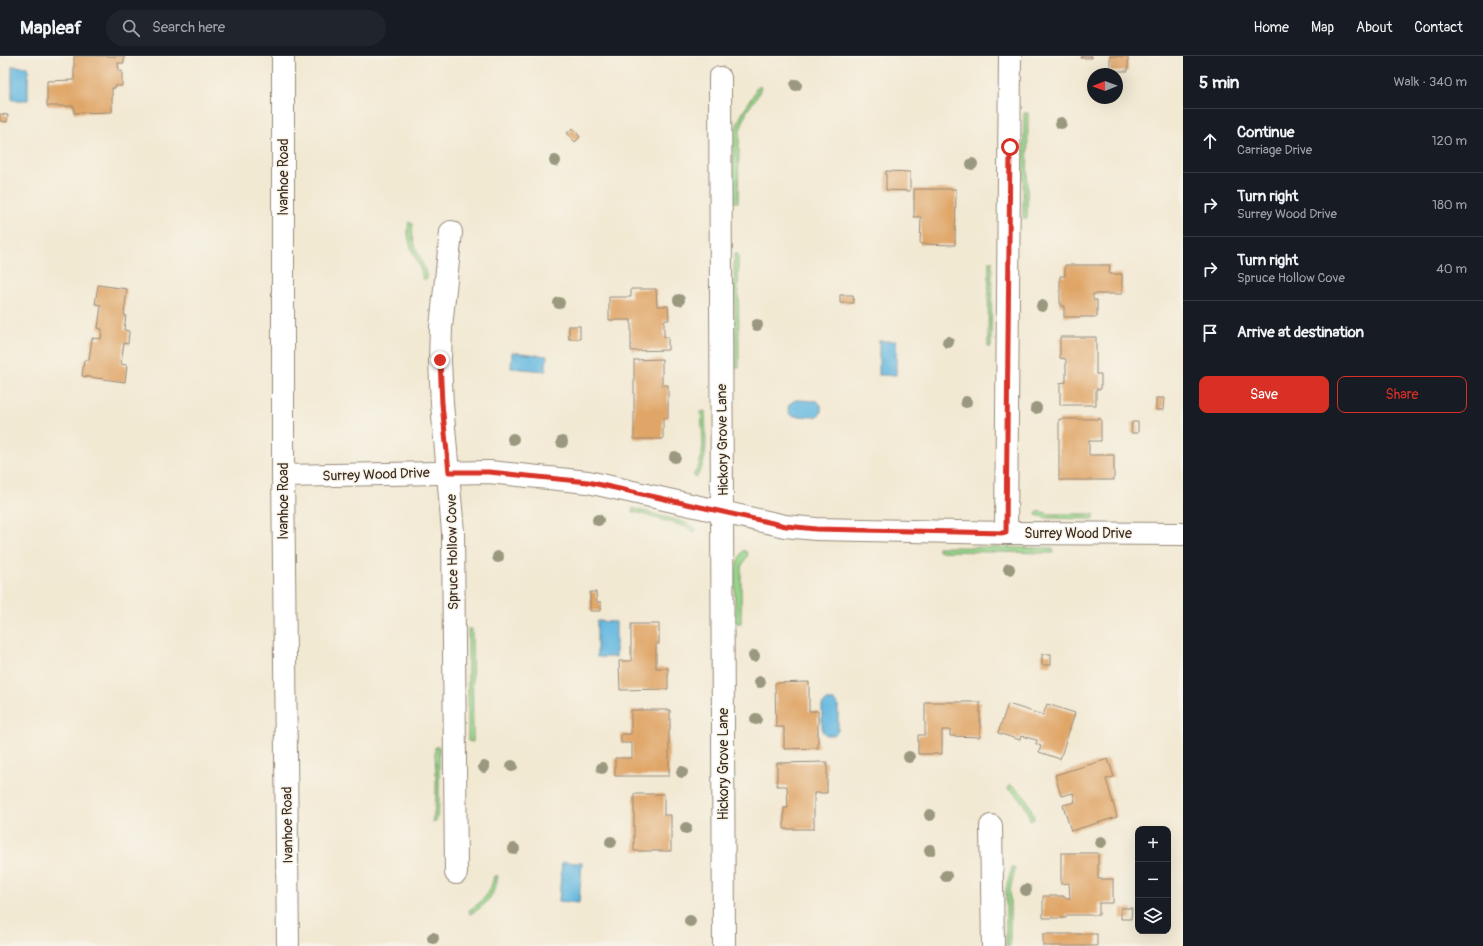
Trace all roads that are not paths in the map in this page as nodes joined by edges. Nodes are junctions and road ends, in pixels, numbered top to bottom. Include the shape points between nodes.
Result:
1 (283, 56) edge
2 (1010, 56) edge
3 (720, 78) dead end
4 (451, 232) dead end
5 (449, 472) junction
6 (283, 476) junction
7 (723, 512) junction
8 (1006, 533) junction
9 (1183, 534) edge
10 (991, 826) dead end
11 (456, 873) dead end
12 (288, 946) edge
13 (724, 946) edge
14 (993, 946) edge

1 - 6 street, Ivanhoe Road
2 - 8 street
3 - 7 street, Hickory Grove Lane
4 - 5 street, Spruce Hollow Cove via 440,360
5 - 6 street, Surrey Wood Drive
5 - 7 street, Surrey Wood Drive via 489,472 588,482
5 - 11 street, Spruce Hollow Cove via 453,532
6 - 12 street, Ivanhoe Road
7 - 8 street, Surrey Wood Drive via 786,526 816,529
7 - 13 street, Hickory Grove Lane
8 - 9 street, Surrey Wood Drive
10 - 14 street

